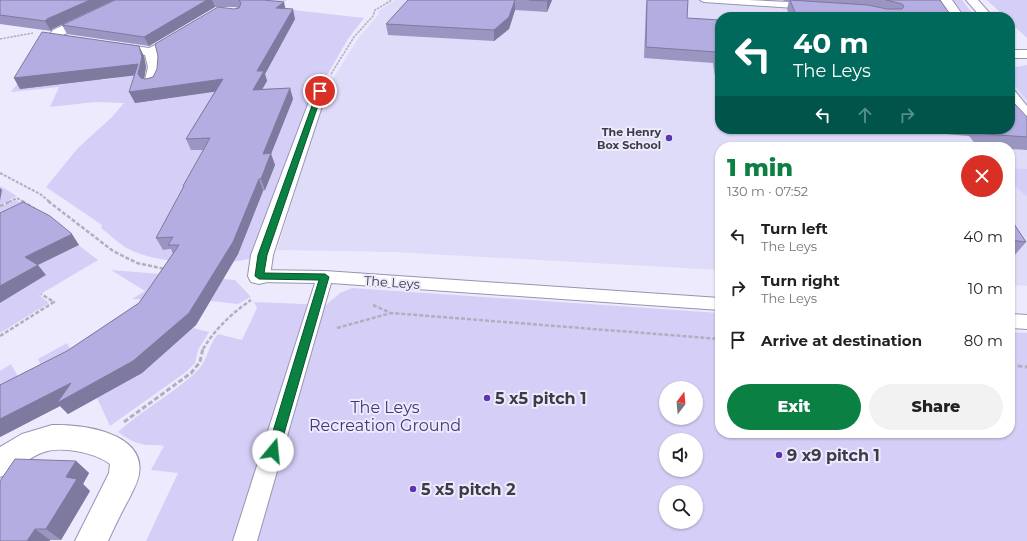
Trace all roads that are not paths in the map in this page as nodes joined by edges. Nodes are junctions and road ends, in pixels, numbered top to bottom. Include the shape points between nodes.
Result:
1 (127, 0) edge
2 (704, 0) edge
3 (946, 0) edge
4 (972, 0) edge
5 (818, 7) edge
6 (954, 12) edge
7 (983, 12) edge
8 (174, 39) edge
9 (151, 52) junction
10 (151, 84) edge
11 (320, 91) road end
12 (1015, 98) edge
13 (1027, 114) edge
14 (259, 276) joint
15 (325, 277) junction
16 (715, 304) edge
17 (1015, 322) edge
18 (1027, 322) edge
19 (0, 463) edge
20 (91, 541) edge
21 (245, 541) edge

1 - 9 street via 57,33 54,37
2 - 5 lane
3 - 6 street
4 - 7 street
8 - 9 street
9 - 10 street via 155,67
11 - 14 street, The Leys via 262,255
12 - 13 lane
14 - 15 lane, The Leys
15 - 16 lane, The Leys
15 - 21 lane
17 - 18 lane
19 - 20 street via 44,439 63,436 109,448 120,455 126,466 124,476

